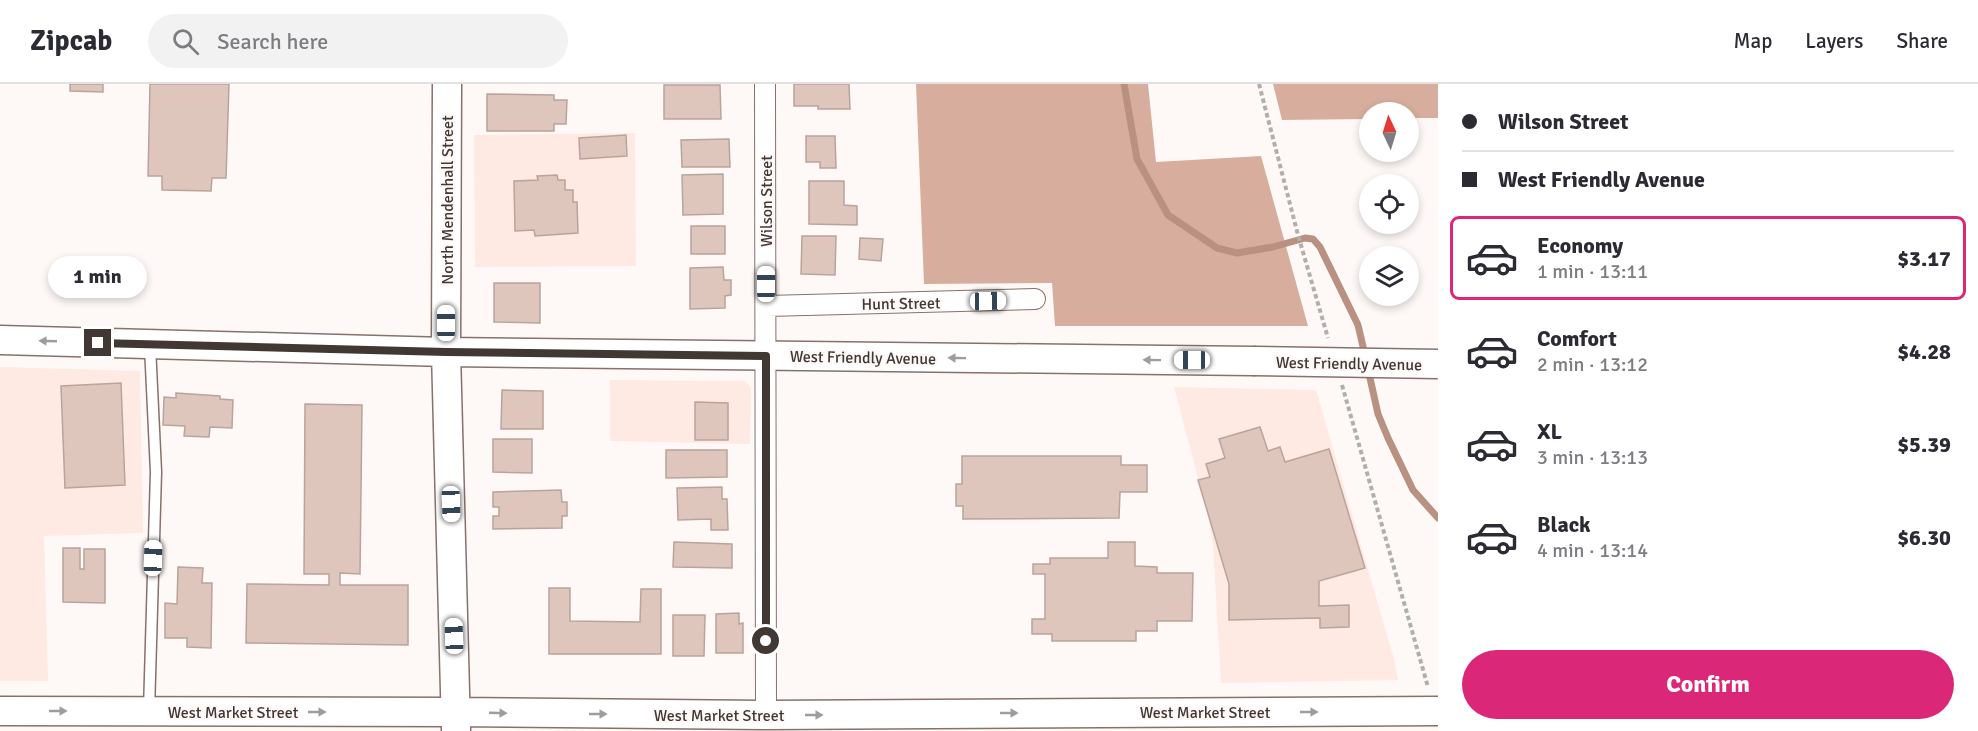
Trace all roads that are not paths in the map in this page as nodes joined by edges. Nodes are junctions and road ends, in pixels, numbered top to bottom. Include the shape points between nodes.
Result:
1 (447, 84) edge
2 (765, 84) edge
3 (1035, 300) dead end
4 (767, 306) junction
5 (0, 340) edge
6 (149, 344) junction
7 (446, 352) junction
8 (766, 356) junction
9 (1438, 364) edge
10 (0, 711) edge
11 (1436, 711) edge
12 (149, 712) junction
13 (766, 715) junction
14 (456, 721) edge
15 (944, 722) edge

1 - 7 main road, North Mendenhall Street
2 - 4 street, Wilson Street
3 - 4 street, Hunt Street
4 - 8 street, Wilson Street
6 -> 5 main road, West Friendly Avenue
6 - 7 main road, West Friendly Avenue
6 - 12 lane via 156,472
7 - 8 main road, West Friendly Avenue
7 - 14 main road, North Mendenhall Street
9 -> 8 main road, West Friendly Avenue, bridge
8 - 13 street, Wilson Street
10 -> 12 main road, West Market Street
15 -> 11 main road, West Market Street
12 -> 14 main road, West Market Street
14 -> 13 main road, West Market Street
13 -> 15 main road, West Market Street

